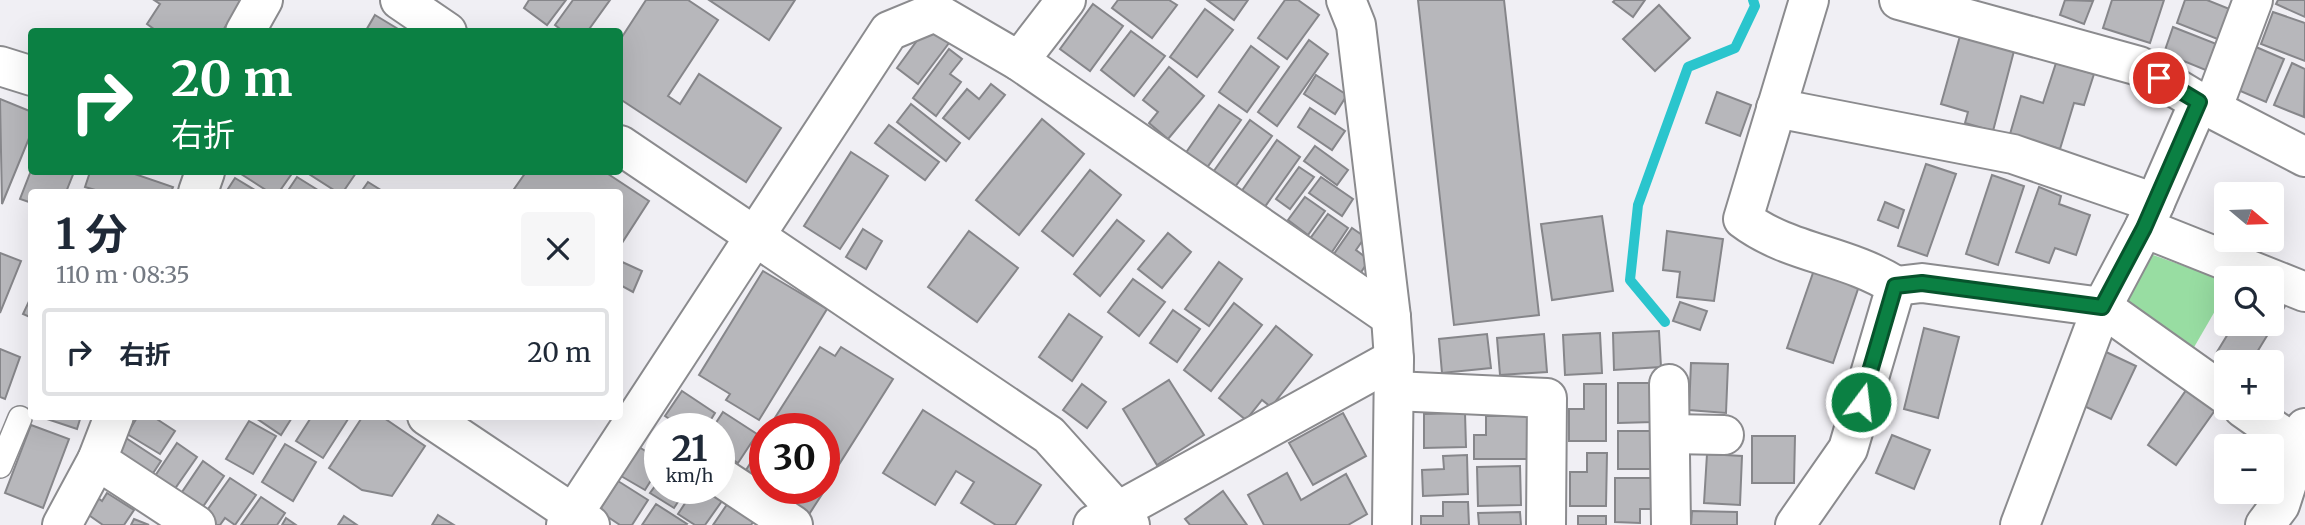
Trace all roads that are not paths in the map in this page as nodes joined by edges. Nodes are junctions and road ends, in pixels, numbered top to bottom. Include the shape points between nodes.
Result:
1 (263, 0) edge
2 (400, 0) edge
3 (1066, 0) edge
4 (1346, 0) edge
5 (1809, 0) edge
6 (1899, 0) edge
7 (2253, 0) edge
8 (247, 28) edge
9 (441, 28) edge
10 (1019, 61) junction
11 (0, 66) edge
12 (28, 75) edge
13 (2206, 104) junction
14 (1776, 108) junction
15 (623, 147) edge
16 (2305, 157) edge
17 (2149, 215) junction
18 (755, 235) junction
19 (1895, 286) junction
20 (2305, 292) edge
21 (2102, 307) junction
22 (1391, 317) junction
23 (1394, 375) junction
24 (1669, 384) dead end
25 (2214, 386) edge
26 (656, 413) edge
27 (20, 418) dead end
28 (112, 420) edge
29 (433, 420) edge
30 (2267, 420) edge
31 (644, 433) edge
32 (1670, 435) junction
33 (1724, 435) dead end
34 (2301, 437) edge
35 (97, 460) junction
36 (0, 466) edge
37 (735, 487) edge
38 (2284, 510) edge
39 (577, 521) edge
40 (1113, 521) edge
41 (62, 525) edge
42 (196, 525) edge
43 (793, 525) edge
44 (1392, 525) edge
45 (1546, 525) edge
46 (1671, 525) edge
47 (1795, 525) edge
48 (2020, 525) edge

1 - 8 street
2 - 9 street
3 - 10 street
4 - 22 street via 1356,25
5 - 14 street
6 - 13 street via 2139,66
7 - 13 street
10 - 18 street via 935,12 889,32
10 - 22 street
11 - 12 street
13 - 16 street
13 - 17 street
14 - 17 street via 2013,153
14 - 19 street via 1743,219 1767,237 1870,269
15 - 18 street
17 - 20 street
17 - 21 street
18 - 26 street
18 - 40 street via 1049,435
19 - 21 street via 1922,283
19 - 47 street via 1848,449
21 - 25 street
21 - 48 street
22 - 23 street
23 - 40 street
23 - 44 street
23 - 45 street via 1547,398
24 - 32 street
27 - 36 lane
28 - 35 street
29 - 39 street
30 - 34 street
31 - 39 street
32 - 33 street
32 - 46 street
34 - 38 street
35 - 41 street
35 - 42 street
37 - 43 street

